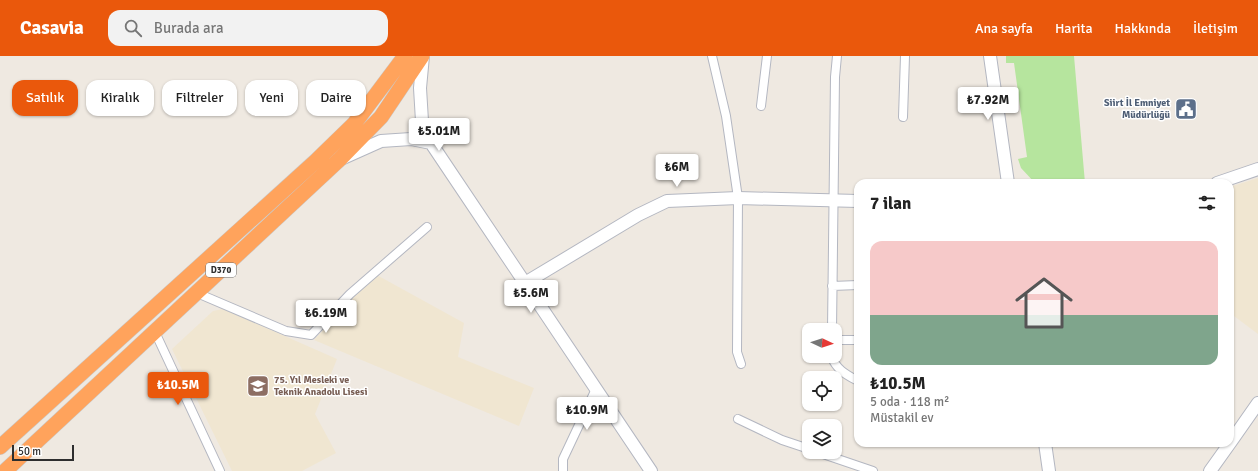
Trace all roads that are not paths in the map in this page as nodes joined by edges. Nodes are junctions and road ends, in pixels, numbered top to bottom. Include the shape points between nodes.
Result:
1 (405, 56) edge
2 (422, 56) edge
3 (712, 56) edge
4 (767, 56) edge
5 (836, 56) edge
6 (905, 56) edge
7 (990, 56) edge
8 (761, 106) dead end
9 (903, 117) dead end
10 (431, 143) junction
11 (340, 160) junction
12 (1258, 170) edge
13 (1007, 179) edge
14 (1230, 179) edge
15 (738, 198) junction
16 (834, 200) junction
17 (854, 201) edge
18 (427, 227) dead end
19 (525, 283) junction
20 (854, 285) edge
21 (832, 286) junction
22 (197, 293) junction
23 (832, 323) edge
24 (155, 332) junction
25 (842, 340) edge
26 (854, 340) edge
27 (834, 363) edge
28 (741, 364) dead end
29 (854, 379) edge
30 (596, 389) junction
31 (1258, 404) edge
32 (738, 419) dead end
33 (1234, 437) edge
34 (0, 447) edge
35 (802, 447) edge
36 (1046, 447) edge
37 (1227, 447) edge
38 (838, 459) edge
39 (5, 471) edge
40 (220, 471) edge
41 (563, 471) edge
42 (651, 471) edge
43 (873, 471) edge
44 (1049, 471) edge
45 (1210, 471) edge

1 - 34 highway, D370 via 354,124 322,155
2 - 10 street via 422,121
2 - 11 highway, D370 via 381,118
3 - 15 street via 726,116
4 - 8 street
5 - 16 street
6 - 9 street
7 - 13 street
10 - 11 street via 411,139 381,141
10 - 19 street
11 - 22 highway, D370
12 - 14 street
15 - 16 street
15 - 19 street via 666,200 638,214
15 - 28 street via 737,352
16 - 17 street
16 - 21 street
18 - 22 street via 350,294 311,335 286,331
19 - 30 street
20 - 21 street
21 - 23 street
22 - 24 highway, D370
24 - 39 highway, D370
24 - 40 street
25 - 26 street
27 - 29 street
30 - 41 street via 563,459
30 - 42 street
31 - 33 street
32 - 35 street
36 - 44 street
37 - 45 street
38 - 43 street

